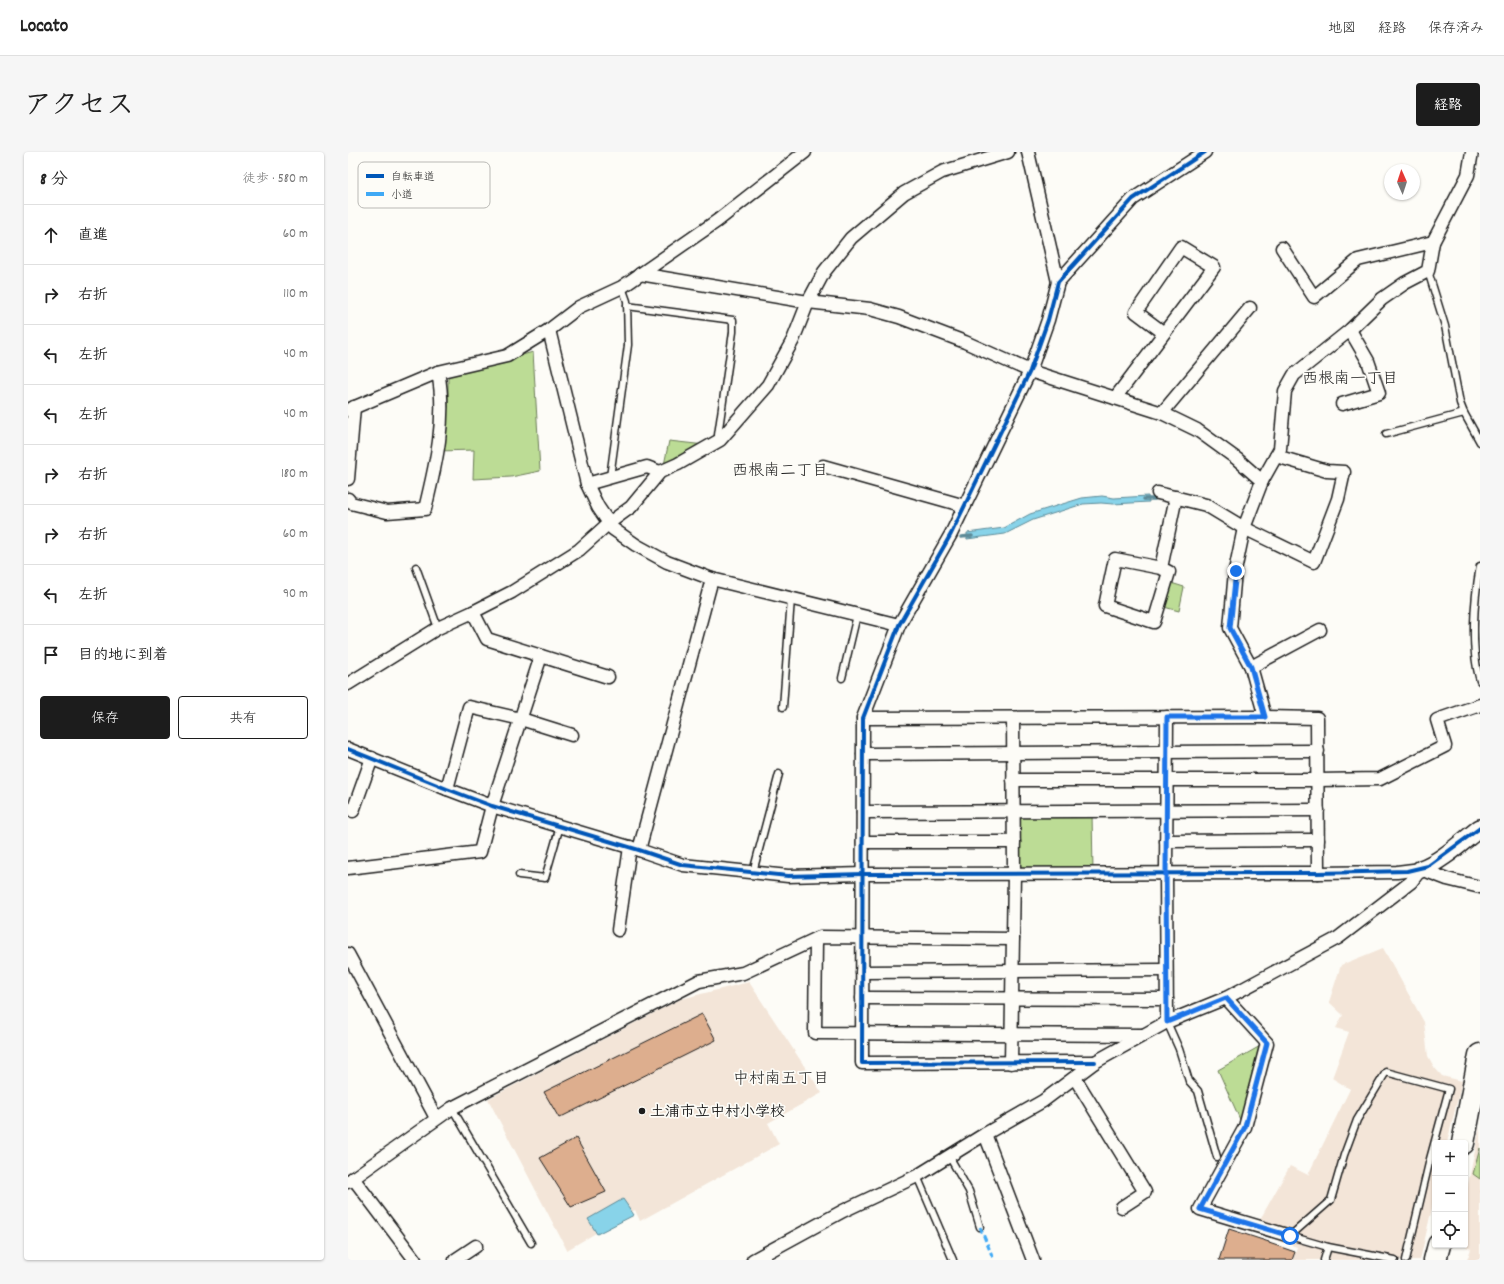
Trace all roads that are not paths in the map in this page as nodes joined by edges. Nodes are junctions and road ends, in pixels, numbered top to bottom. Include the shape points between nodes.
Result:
1 (805, 152) edge
2 (1008, 152) edge
3 (1028, 152) edge
4 (1205, 152) edge
5 (1472, 152) edge
6 (1433, 242) junction
7 (1282, 248) dead end
8 (1428, 270) junction
9 (640, 274) junction
10 (1058, 282) junction
11 (622, 287) junction
12 (808, 302) junction
13 (627, 306) junction
14 (1250, 308) dead end
15 (549, 330) junction
16 (1350, 330) junction
17 (1164, 333) junction
18 (1030, 371) junction
19 (438, 372) junction
20 (1115, 398) junction
21 (1342, 404) dead end
22 (351, 408) edge
23 (1162, 413) junction
24 (1464, 413) junction
25 (1386, 434) dead end
26 (720, 440) junction
27 (1480, 442) edge
28 (1276, 456) junction
29 (823, 466) dead end
30 (660, 472) junction
31 (610, 477) junction
32 (348, 479) edge
33 (1262, 481) junction
34 (587, 484) junction
35 (1158, 493) dead end
36 (1176, 497) junction
37 (348, 499) edge
38 (965, 506) junction
39 (609, 523) junction
40 (1244, 528) junction
41 (1480, 566) edge
42 (416, 567) dead end
43 (1161, 568) junction
44 (712, 580) junction
45 (791, 599) junction
46 (473, 612) junction
47 (857, 615) junction
48 (899, 624) junction
49 (438, 628) junction
50 (1320, 630) dead end
51 (541, 656) junction
52 (1251, 667) junction
53 (608, 677) dead end
54 (842, 678) dead end
55 (1480, 681) edge
56 (348, 684) edge
57 (1480, 705) edge
58 (783, 707) dead end
59 (1167, 717) junction
60 (1265, 717) junction
61 (863, 718) junction
62 (1013, 718) junction
63 (520, 719) junction
64 (572, 735) dead end
65 (348, 749) edge
66 (1318, 751) junction
67 (1167, 752) junction
68 (1013, 753) junction
69 (863, 754) junction
70 (372, 758) junction
71 (779, 774) dead end
72 (1013, 780) junction
73 (1167, 780) junction
74 (1318, 780) junction
75 (447, 789) junction
76 (492, 806) junction
77 (1318, 810) junction
78 (352, 811) dead end
79 (1166, 811) junction
80 (863, 812) junction
81 (1014, 812) junction
82 (560, 826) junction
83 (1480, 828) edge
84 (1318, 840) junction
85 (1166, 841) junction
86 (863, 842) junction
87 (1014, 842) junction
88 (634, 849) junction
89 (348, 868) edge
90 (1421, 869) junction
91 (753, 872) junction
92 (1014, 873) junction
93 (1166, 873) junction
94 (1318, 873) junction
95 (863, 874) junction
96 (519, 875) dead end
97 (1480, 887) edge
98 (618, 930) dead end
99 (862, 938) junction
100 (1013, 939) junction
101 (816, 940) junction
102 (350, 961) edge
103 (1166, 970) junction
104 (1012, 971) junction
105 (862, 972) junction
106 (862, 998) junction
107 (1012, 998) junction
108 (1226, 998) junction
109 (1167, 999) junction
110 (1167, 1022) junction
111 (862, 1033) junction
112 (1012, 1034) junction
113 (1144, 1035) junction
114 (1480, 1055) edge
115 (1095, 1062) junction
116 (1011, 1063) junction
117 (1075, 1078) junction
118 (452, 1108) junction
119 (436, 1118) junction
120 (985, 1134) junction
121 (1464, 1140) edge
122 (950, 1156) junction
123 (1217, 1157) dead end
124 (917, 1176) junction
125 (350, 1180) edge
126 (1122, 1207) dead end
127 (980, 1227) dead end
128 (1290, 1236) junction
129 (531, 1243) dead end
130 (476, 1246) dead end
131 (1328, 1247) junction
132 (1438, 1248) edge
133 (415, 1260) edge
134 (455, 1260) edge
135 (753, 1260) edge
136 (953, 1260) edge
137 (1033, 1260) edge
138 (1324, 1260) edge
139 (1395, 1260) edge
140 (1406, 1260) edge
141 (1435, 1260) edge

1 - 9 street via 717,221
2 - 12 street via 942,172 904,193 851,238 824,272
3 - 10 street
4 - 10 street via 1133,199
5 - 6 street via 1468,175
6 - 7 street via 1358,260 1314,297
6 - 8 street
8 - 16 street via 1382,298
8 - 24 lane via 1445,326
9 - 11 street
9 - 12 street
10 - 18 street
11 - 13 lane
11 - 15 street via 579,307
12 - 18 street via 870,309 899,317 965,342
12 - 26 street via 793,340 768,385
13 - 26 lane via 733,320 718,435
13 - 31 lane via 628,345
14 - 23 street
15 - 19 street via 507,356
15 - 34 street
16 - 21 street via 1368,360 1379,394
16 - 28 street via 1294,375 1285,391 1280,449
17 - 17 street via 1214,267 1181,248 1136,312
17 - 20 street
18 - 20 street
18 - 38 street
19 - 22 street
19 - 37 street via 442,388 442,424 425,509 387,512 351,503
20 - 23 street
22 - 32 street
23 - 33 street via 1197,430
24 - 25 lane
24 - 27 lane
26 - 30 street
28 - 33 street
28 - 40 street via 1327,471 1344,472 1338,499 1314,562
29 - 38 street
30 - 31 street via 647,467
30 - 39 street via 630,507
31 - 34 street
33 - 40 street
34 - 39 street
35 - 36 street
36 - 40 street via 1206,505
36 - 43 street
38 - 48 street via 952,534
39 - 44 street via 613,529 636,545 667,562
39 - 46 street via 579,550 512,592
40 - 52 street via 1230,628
41 - 55 lane via 1474,640
42 - 49 lane
43 - 43 street via 1169,572 1154,622 1105,606 1115,559
44 - 45 street
44 - 88 street
45 - 47 street
45 - 58 lane
46 - 49 street
46 - 51 street via 487,639
47 - 48 street
47 - 54 lane
48 - 61 street
49 - 56 street
50 - 52 street
51 - 53 street
51 - 63 street
52 - 60 street
57 - 74 street via 1437,720 1445,746 1380,779
59 - 60 street
59 - 62 street
59 - 67 street
60 - 66 street via 1317,718
61 - 62 street
61 - 69 street
62 - 68 street
63 - 64 street
63 - 75 street via 469,707
63 - 76 street
65 - 70 street
66 - 67 street
66 - 74 street
67 - 68 street
67 - 73 street
68 - 69 street
68 - 72 street
69 - 80 street
70 - 75 street
70 - 78 street
71 - 91 lane
72 - 73 street
72 - 81 street
73 - 74 street
73 - 79 street
74 - 77 street
75 - 76 street
76 - 82 street
76 - 89 street via 480,852
77 - 79 street
77 - 84 street
79 - 81 street
79 - 85 street
80 - 81 street
80 - 86 street
81 - 87 street
82 - 88 street
82 - 96 lane via 545,878
83 - 90 street via 1437,861
84 - 85 street
84 - 94 street
85 - 93 street
86 - 87 street
86 - 95 street
87 - 92 street
88 - 91 street via 683,865
88 - 98 street
90 - 94 street via 1397,872
90 - 97 street via 1447,880
90 - 108 street via 1411,882 1338,938
91 - 95 street via 788,876
92 - 93 street
92 - 95 street
92 - 100 street
93 - 94 street
93 - 103 street
95 - 99 street
99 - 100 street
99 - 101 street via 820,937
99 - 105 street
100 - 104 street
101 - 111 street via 815,1033
101 - 118 street via 743,974 698,981
102 - 119 street
103 - 104 street
103 - 109 street
104 - 105 street
104 - 107 street
105 - 106 street
106 - 107 street
106 - 111 street
107 - 109 street
107 - 112 street
108 - 110 street
108 - 128 street via 1267,1043 1245,1127 1200,1209
109 - 110 street
110 - 113 street
110 - 123 lane via 1189,1081 1198,1091
111 - 112 street
111 - 116 street via 862,1063
112 - 113 street
112 - 116 street
113 - 115 street
114 - 121 highway
115 - 116 street
115 - 117 street
117 - 120 street via 1043,1101
117 - 126 street via 1145,1192
118 - 119 street
118 - 129 lane
119 - 125 street
120 - 122 street
120 - 137 street
122 - 124 street
122 - 127 lane via 969,1191
124 - 135 street via 843,1211
124 - 136 lane
125 - 133 street
128 - 131 lane
128 - 140 lane via 1331,1200 1357,1120 1386,1072 1449,1089
130 - 134 street
131 - 138 lane
131 - 139 lane
132 - 141 highway

